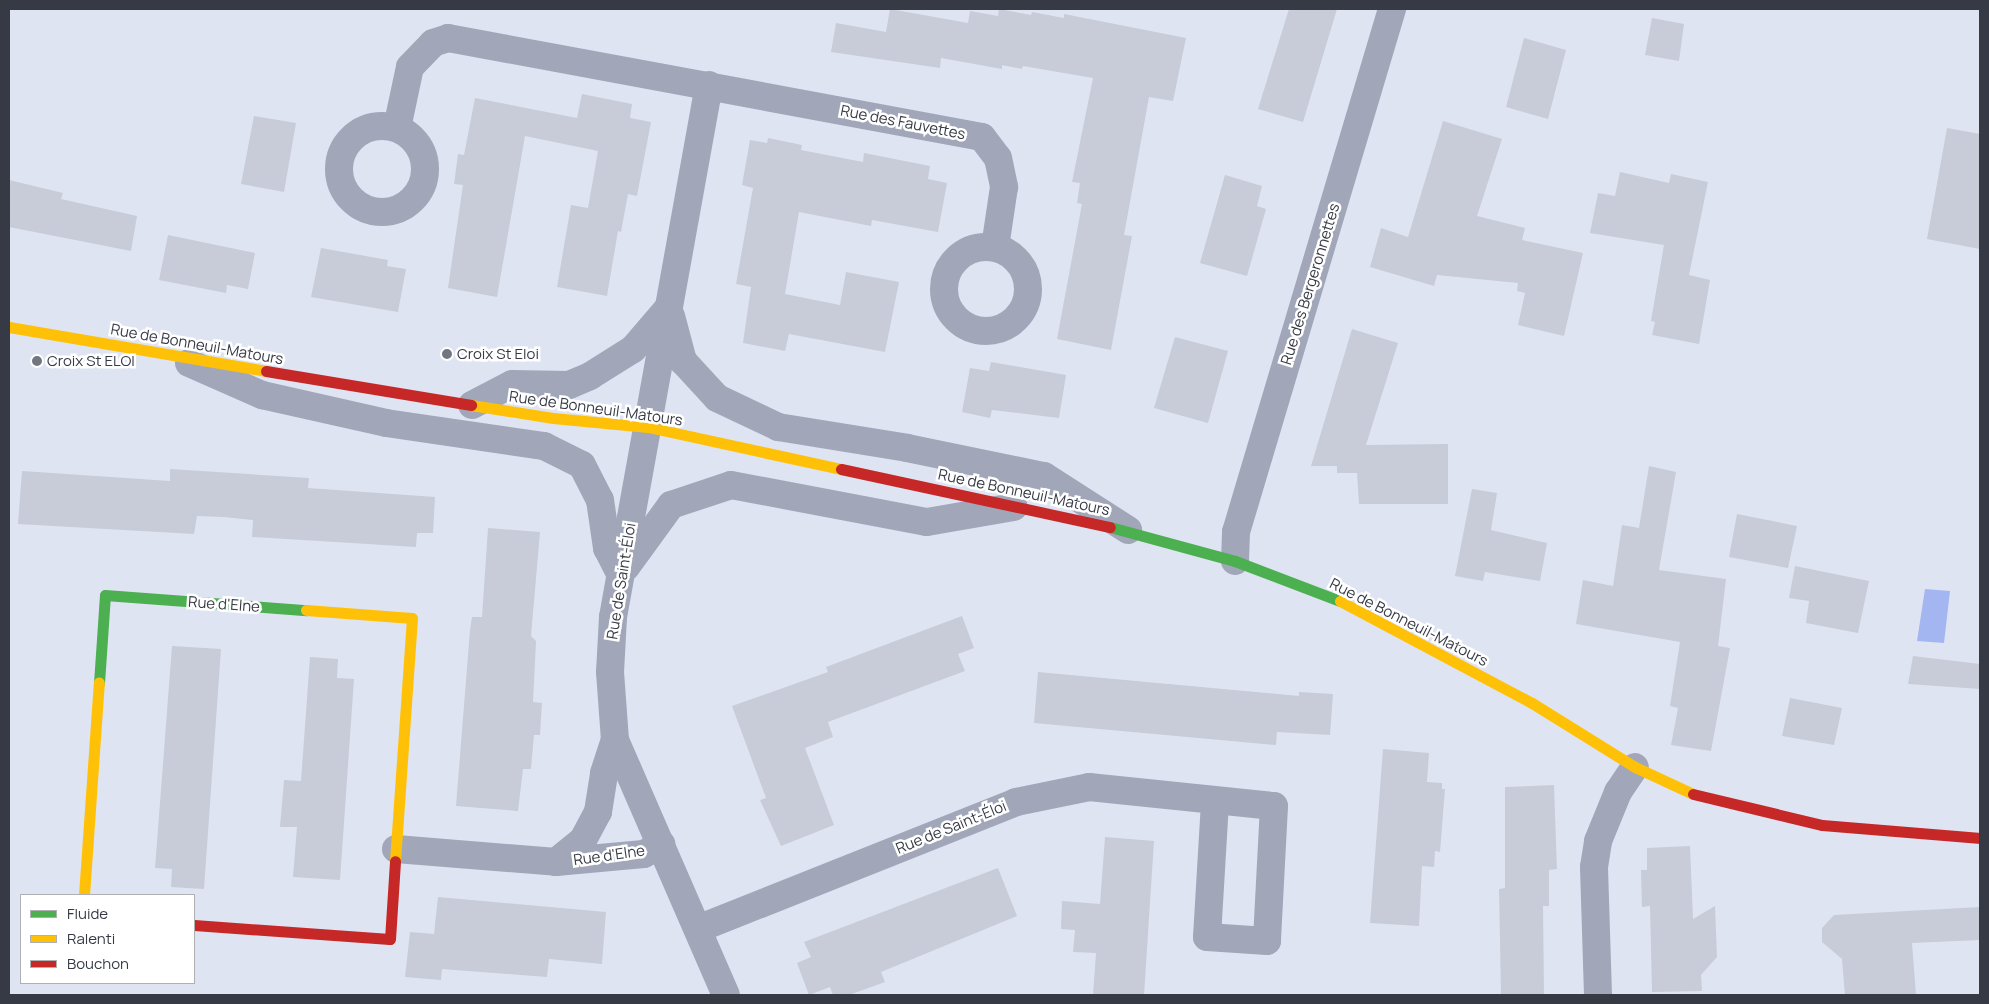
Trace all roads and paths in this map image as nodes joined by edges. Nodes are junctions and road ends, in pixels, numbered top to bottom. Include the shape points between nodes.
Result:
1 (1392, 9) edge
2 (709, 85) junction
3 (397, 128) dead end
4 (994, 247) dead end
5 (669, 307) junction
6 (9, 327) edge
7 (174, 356) junction
8 (472, 405) junction
9 (648, 427) junction
10 (1014, 507) junction
11 (1128, 530) junction
12 (1235, 561) junction
13 (620, 574) junction
14 (615, 740) junction
15 (1635, 767) junction
16 (1215, 802) junction
17 (1980, 838) edge
18 (661, 844) junction
19 (396, 849) junction
20 (556, 862) junction
21 (84, 894) edge
22 (195, 925) edge
23 (700, 928) junction
24 (726, 995) edge
25 (1598, 995) edge

1 - 12 street, Rue des Bergeronnettes via 1236,532
2 - 3 street, Rue des Fauvettes via 448,38 433,43 410,67
2 - 4 street, Rue des Fauvettes via 982,138 998,158 1004,187
2 - 5 street
5 - 8 street via 633,349 590,376 569,385 512,384
5 - 9 street
5 - 11 street via 683,361 717,398 778,427 907,448 1044,476
6 - 7 main road, Rue de Bonneuil-Matours
7 - 8 main road, Rue de Bonneuil-Matours
7 - 13 street via 262,395 386,423 544,446 582,465 600,500 608,548
8 - 9 main road, Rue de Bonneuil-Matours
9 - 10 main road, Rue de Bonneuil-Matours
9 - 13 street, Rue de Saint-Éloi
10 - 11 main road, Rue de Bonneuil-Matours
10 - 13 street via 927,522 731,485 671,505
11 - 12 main road, Rue de Bonneuil-Matours
12 - 15 main road, Rue de Bonneuil-Matours via 1334,598 1532,703
13 - 14 street, Rue de Saint-Éloi via 613,617 610,672
14 - 18 street, Rue de Saint-Éloi
14 - 20 street, Rue d'Elne via 604,773 598,812 583,840
15 - 17 main road, Rue de Bonneuil-Matours via 1684,792 1774,815 1822,824
15 - 25 street via 1618,792 1598,841 1594,867
16 - 16 street, Rue de Saint-Éloi via 1207,937 1266,941 1274,806
16 - 23 street, Rue de Saint-Éloi via 1089,787 1016,802
18 - 20 street, Rue d'Elne via 644,854
18 - 23 street, Rue de Saint-Éloi
19 - 20 street, Rue d'Elne
19 - 21 main road, Rue d'Elne via 412,618 105,596
19 - 22 main road, Rue d'Elne via 390,939
23 - 24 street, Rue de Saint-Éloi

